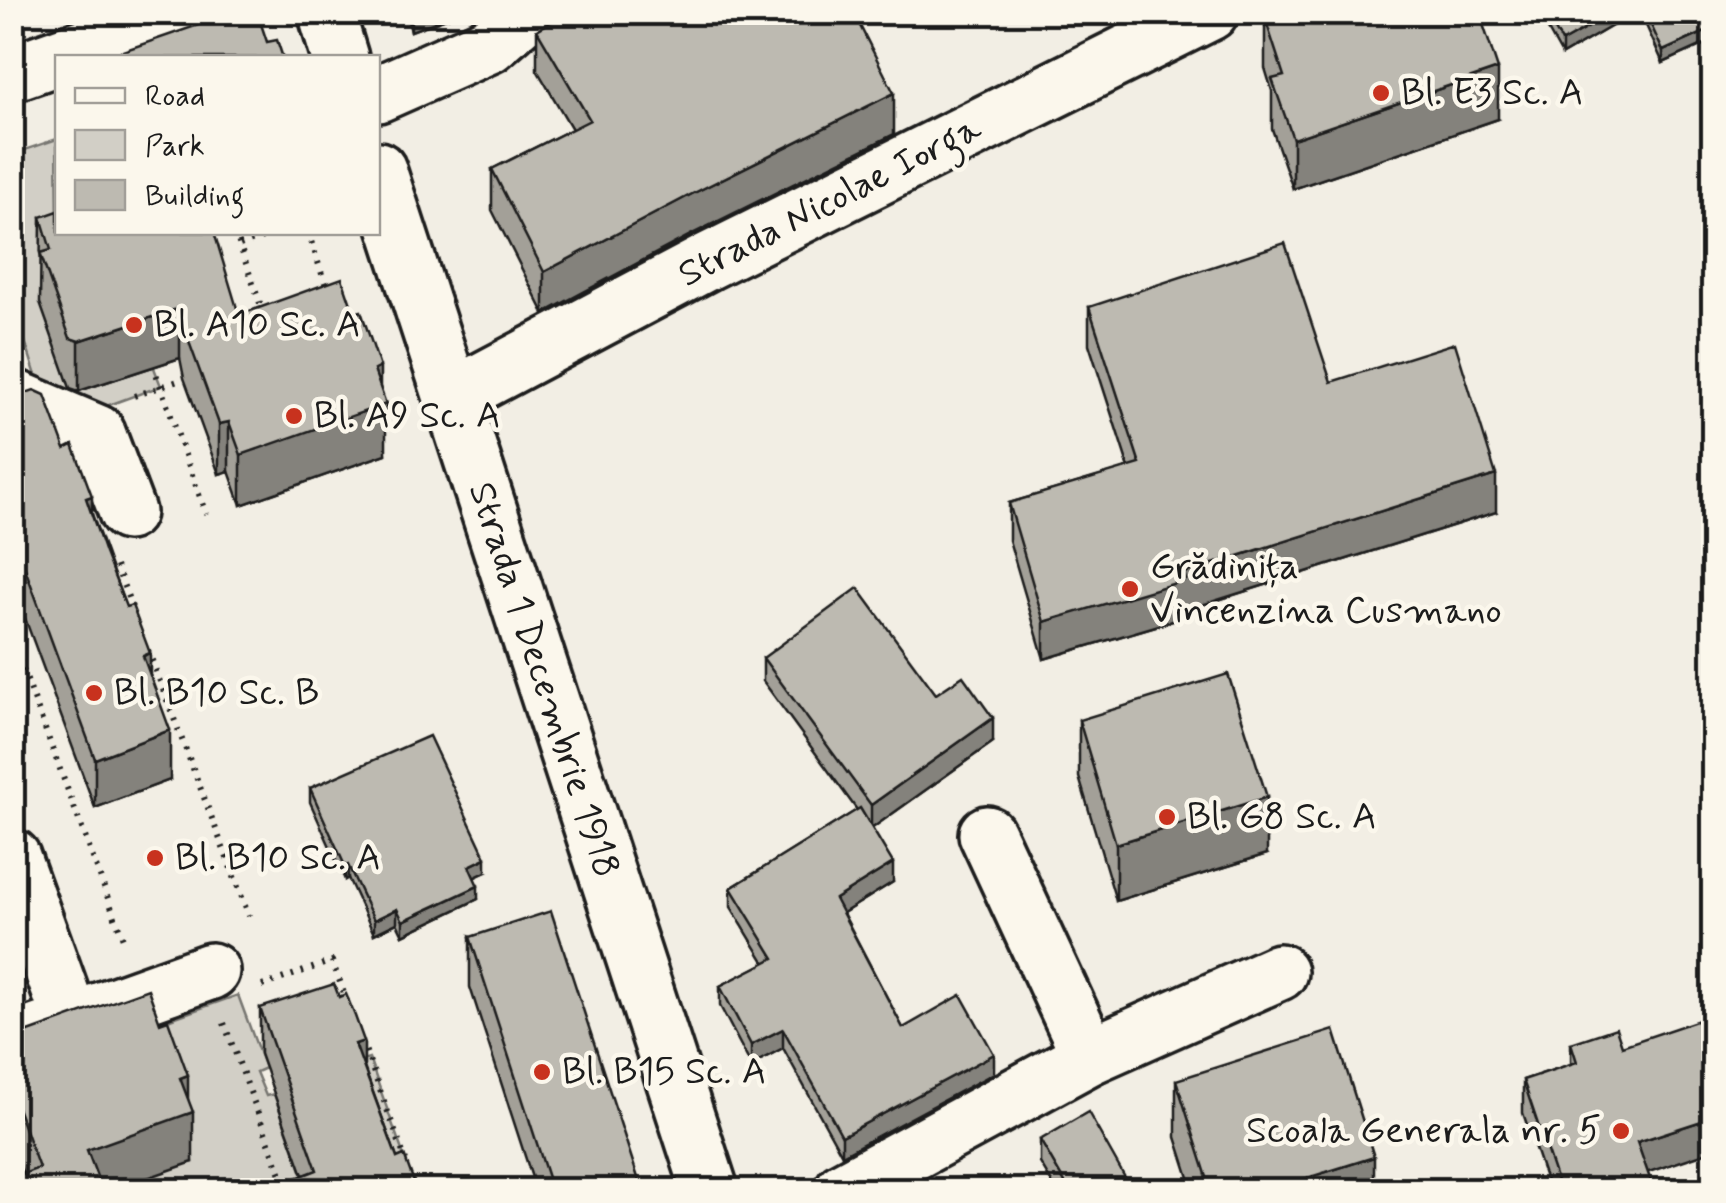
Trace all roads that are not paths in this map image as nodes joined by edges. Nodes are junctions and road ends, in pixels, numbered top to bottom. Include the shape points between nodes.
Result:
1 (184, 12) edge
2 (326, 12) edge
3 (528, 12) edge
4 (1210, 12) edge
5 (63, 55) edge
6 (339, 55) edge
7 (55, 58) edge
8 (12, 73) edge
9 (380, 93) edge
10 (380, 176) edge
11 (452, 396) junction
12 (12, 398) edge
13 (120, 534) road end
14 (987, 834) dead end
15 (12, 857) edge
16 (1279, 972) dead end
17 (217, 995) road end
18 (71, 1021) junction
19 (12, 1042) edge
20 (1090, 1056) junction
21 (710, 1190) edge
22 (843, 1190) edge

1 - 5 main road
2 - 6 main road
3 - 9 main road via 489,45
4 - 11 main road, Strada Nicolae Iorga
7 - 8 main road
10 - 11 main road, Strada 1 Decembrie 1918
11 - 21 main road, Strada 1 Decembrie 1918
12 - 13 main road via 97,433
14 - 20 main road
15 - 18 main road
16 - 20 main road
17 - 18 main road
18 - 19 main road
20 - 22 main road

